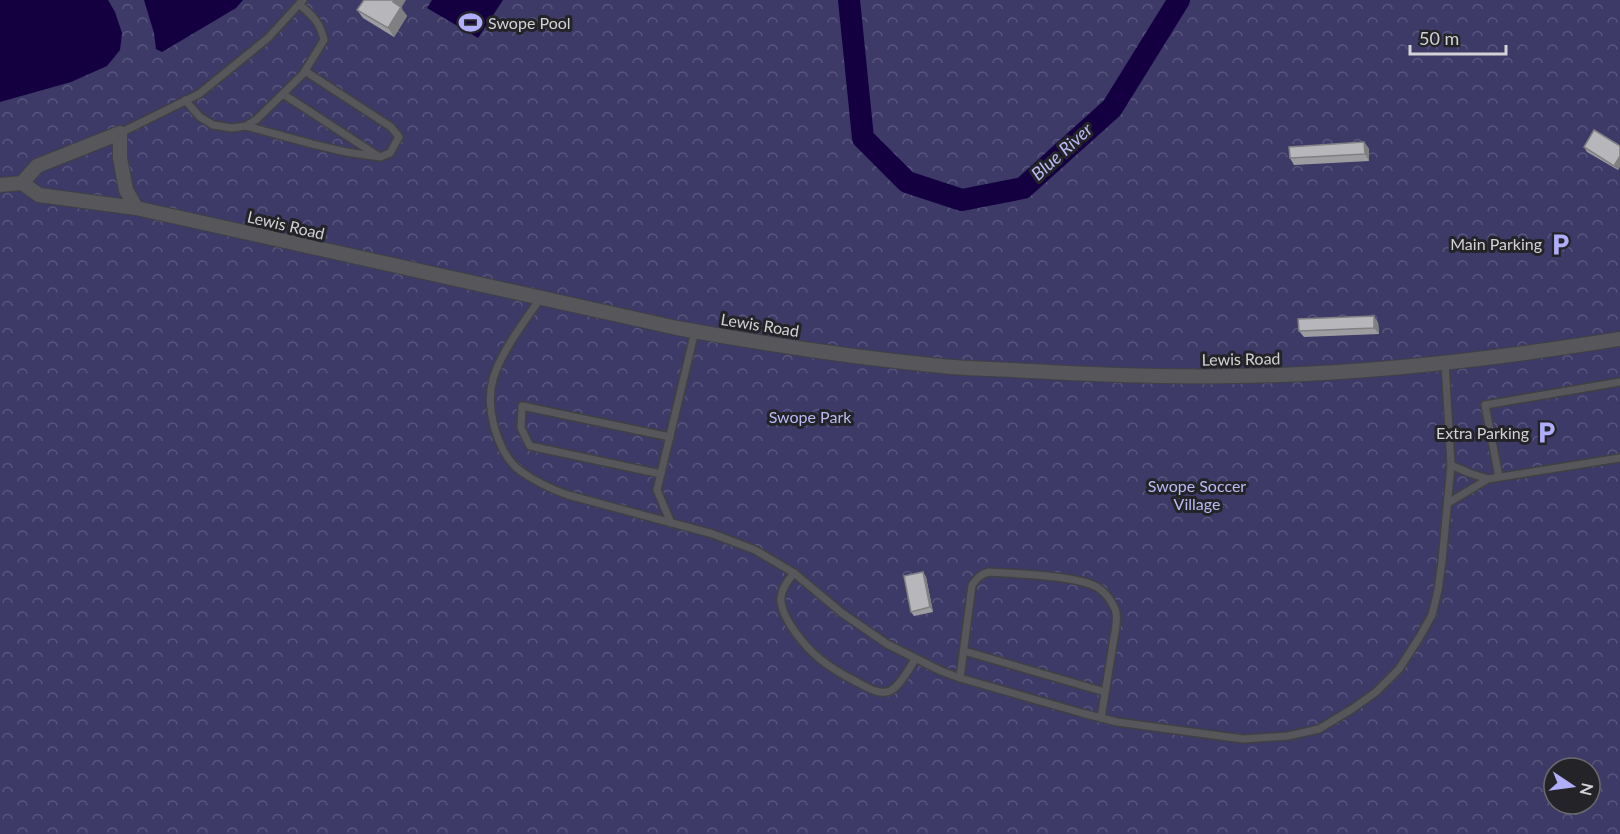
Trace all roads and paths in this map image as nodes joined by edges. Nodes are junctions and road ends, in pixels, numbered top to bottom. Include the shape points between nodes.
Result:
1 (301, 2) edge
2 (305, 71) junction
3 (283, 94) junction
4 (185, 100) junction
5 (246, 126) junction
6 (120, 133) junction
7 (380, 157) junction
8 (22, 183) junction
9 (0, 185) edge
10 (136, 208) junction
11 (540, 298) junction
12 (695, 331) junction
13 (1620, 339) edge
14 (1445, 363) junction
15 (1620, 382) edge
16 (670, 437) junction
17 (1620, 458) edge
18 (1451, 465) junction
19 (661, 474) junction
20 (1499, 477) junction
21 (1488, 480) junction
22 (1448, 502) junction
23 (671, 523) junction
24 (794, 573) junction
25 (964, 651) junction
26 (915, 659) junction
27 (960, 678) junction
28 (1105, 692) junction
29 (1101, 718) junction

1 - 2 lane via 321,27 324,40
1 - 4 lane via 268,38 199,94
2 - 3 lane
2 - 7 lane via 391,126 399,137 390,153
3 - 5 lane
3 - 7 lane
4 - 5 lane via 213,125
4 - 6 lane
5 - 7 lane
6 - 8 street via 37,166
6 - 10 street via 126,190
8 - 9 street
8 - 10 street, Lewis Road via 39,195
10 - 11 street, Lewis Road
11 - 12 street, Lewis Road
11 - 23 lane via 507,348 493,380 493,427 503,451 519,471 545,486
12 - 14 street, Lewis Road via 762,344 942,366 1105,375 1279,375
12 - 16 lane
13 - 14 street, Lewis Road
14 - 18 lane
15 - 20 lane via 1485,405
16 - 19 lane
16 - 19 lane via 522,406 522,428 530,446
17 - 20 lane
18 - 21 lane
18 - 22 lane
19 - 23 lane via 657,490
20 - 21 lane
21 - 22 lane
22 - 29 lane via 1432,615 1399,669 1352,709 1318,729 1243,739
23 - 24 lane via 755,550
24 - 26 lane via 842,613
24 - 26 lane via 781,597 783,609 799,637 818,658 883,693 892,690
25 - 27 lane
25 - 28 lane
25 - 28 lane via 972,585 983,574 1059,578 1088,584 1105,594 1115,610
26 - 27 lane
27 - 29 lane
28 - 29 lane

